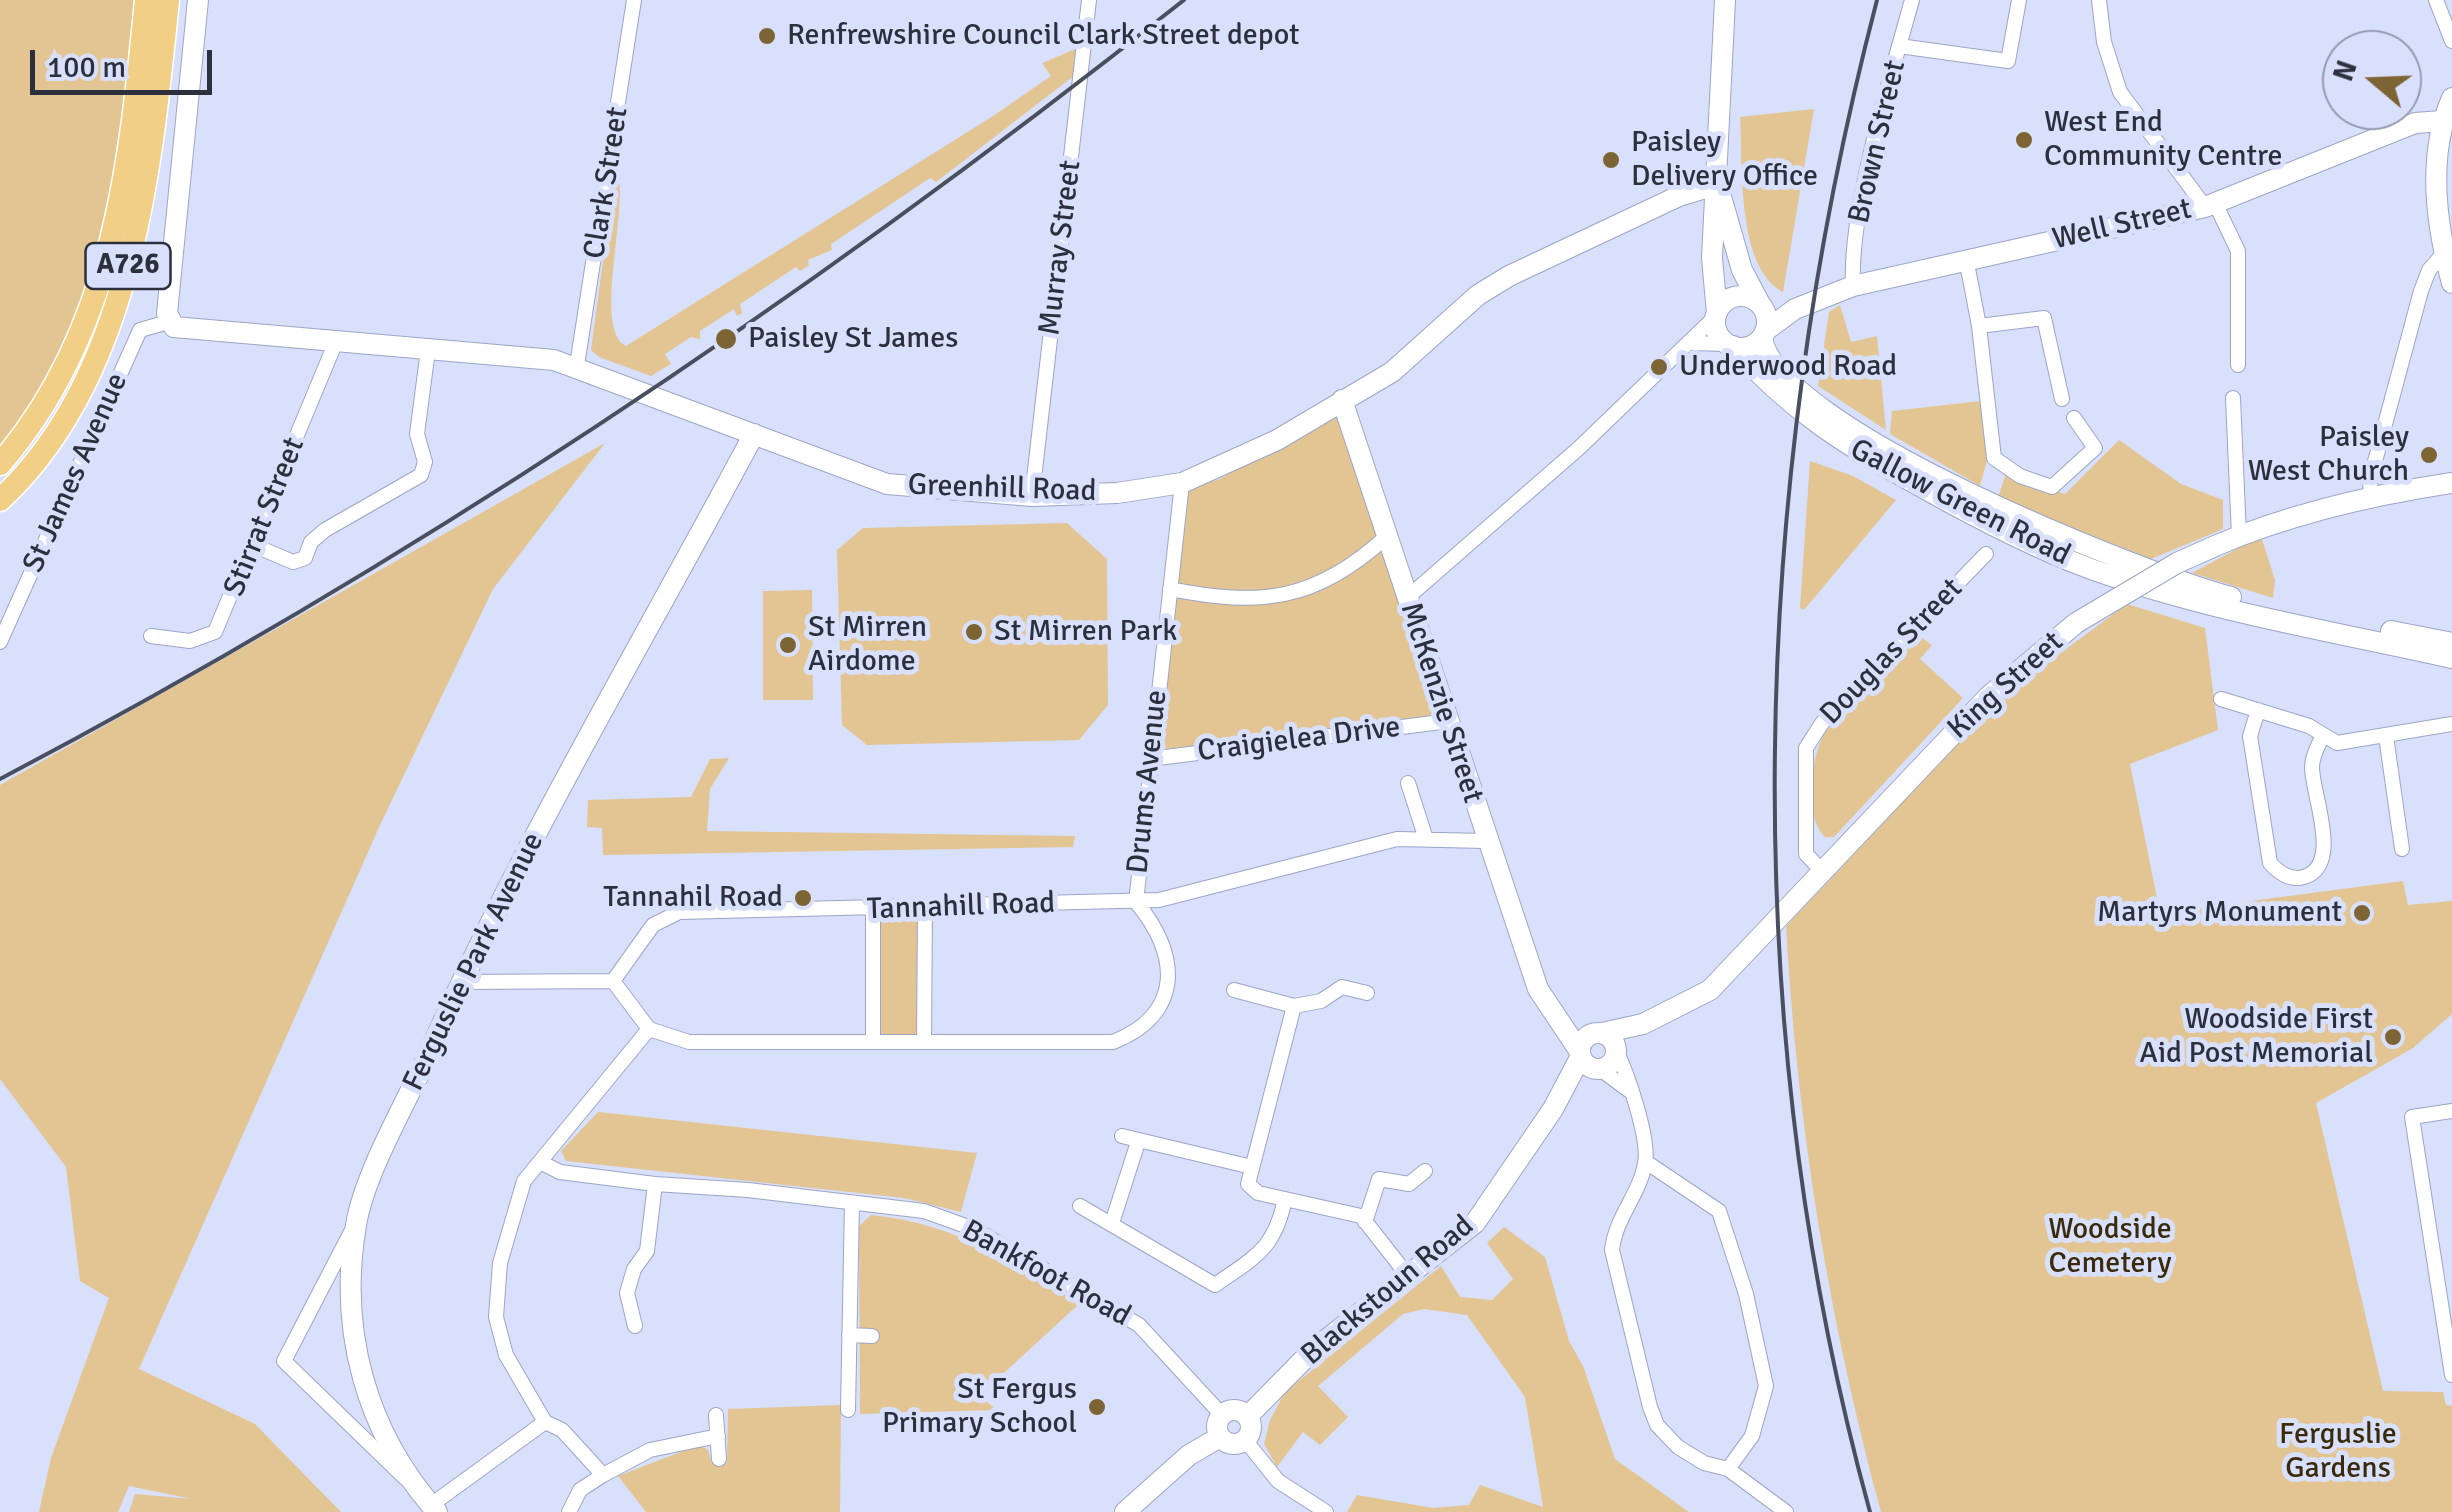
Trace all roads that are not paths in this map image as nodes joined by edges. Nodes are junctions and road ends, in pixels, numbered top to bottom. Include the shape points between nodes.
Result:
1 (146, 0) edge
2 (168, 0) edge
3 (198, 0) edge
4 (634, 0) edge
5 (1090, 0) edge
6 (1725, 0) edge
7 (1912, 0) edge
8 (2018, 0) edge
9 (2099, 0) edge
10 (2436, 0) edge
11 (2452, 41) edge
12 (1900, 46) junction
13 (2452, 98) edge
14 (2442, 120) junction
15 (1719, 184) junction
16 (2210, 205) junction
17 (2444, 254) junction
18 (1966, 258) junction
19 (2452, 283) edge
20 (1853, 286) junction
21 (1761, 306) junction
22 (1795, 309) junction
23 (1716, 315) junction
24 (168, 322) junction
25 (1979, 326) junction
26 (1764, 334) junction
27 (338, 339) junction
28 (1693, 342) junction
29 (1730, 345) junction
30 (428, 350) junction
31 (577, 365) junction
32 (2238, 365) dead end
33 (2233, 398) dead end
34 (2062, 399) dead end
35 (1342, 400) junction
36 (2074, 418) dead end
37 (754, 434) junction
38 (0, 464) edge
39 (1182, 483) junction
40 (2452, 483) edge
41 (1032, 496) junction
42 (2371, 496) junction
43 (0, 500) edge
44 (2239, 536) junction
45 (1386, 537) junction
46 (253, 546) junction
47 (1986, 554) dead end
48 (1170, 588) junction
49 (1408, 597) junction
50 (151, 636) dead end
51 (0, 642) edge
52 (2452, 643) edge
53 (2452, 658) edge
54 (2222, 699) dead end
55 (2258, 710) junction
56 (1448, 721) junction
57 (2452, 724) edge
58 (2386, 736) junction
59 (2322, 737) junction
60 (1150, 760) junction
61 (1408, 783) dead end
62 (1426, 839) junction
63 (1485, 841) junction
64 (2402, 849) dead end
65 (1820, 869) junction
66 (1136, 902) junction
67 (925, 909) junction
68 (873, 910) junction
69 (613, 980) junction
70 (461, 982) junction
71 (1234, 990) dead end
72 (1367, 993) dead end
73 (1547, 1003) junction
74 (1294, 1006) junction
75 (649, 1029) junction
76 (873, 1041) junction
77 (1608, 1041) junction
78 (924, 1042) junction
79 (1589, 1061) junction
80 (1631, 1093) junction
81 (2452, 1111) edge
82 (1122, 1136) dead end
83 (1138, 1142) junction
84 (1646, 1162) junction
85 (542, 1163) junction
86 (1252, 1168) junction
87 (1425, 1171) dead end
88 (655, 1184) junction
89 (1285, 1199) junction
90 (852, 1203) junction
91 (1080, 1206) dead end
92 (356, 1222) junction
93 (1365, 1222) junction
94 (1112, 1223) junction
95 (1408, 1276) junction
96 (2445, 1286) edge
97 (635, 1326) dead end
98 (849, 1335) junction
99 (872, 1336) dead end
100 (2452, 1375) edge
101 (848, 1410) dead end
102 (1222, 1414) junction
103 (716, 1415) dead end
104 (1248, 1416) junction
105 (545, 1422) junction
106 (718, 1436) junction
107 (1220, 1437) junction
108 (1245, 1440) junction
109 (719, 1459) dead end
110 (1728, 1469) junction
111 (603, 1475) junction
112 (409, 1482) junction
113 (434, 1508) edge
114 (569, 1512) edge
115 (1126, 1512) edge
116 (1326, 1512) edge
117 (1786, 1512) edge

1 - 38 main road, A726 via 124,195 108,263 59,381
2 - 43 main road, A726 via 147,185 117,302 69,411
3 - 24 street
4 - 31 street, Clark Street
5 - 41 street, Murray Street
6 - 15 street
7 - 12 street, Brown Street
8 - 12 street via 2008,61
9 - 16 street via 2120,92
10 - 11 street
12 - 20 street, Brown Street via 1852,260
13 - 14 street
14 - 16 street, Well Street via 2415,123
14 - 17 street via 2437,162
15 - 21 street via 1733,244
15 - 23 street via 1712,258
15 - 35 street, Greenhill Road via 1679,196 1509,276 1392,372
16 - 18 street, Well Street
16 - 32 street via 2238,251
17 - 19 street
17 - 42 street via 2421,291
18 - 20 street, Well Street
18 - 25 street
20 - 22 street, Well Street
21 - 22 street, Well Street
21 - 23 street via 1747,296 1732,298
21 - 26 street
22 - 26 street, Well Street
23 - 28 street
23 - 29 street via 1718,334
24 - 27 street, Greenhill Road via 184,329
24 - 51 street, St James Avenue via 140,330
25 - 34 street via 2044,318
25 - 36 street via 1994,458 2052,487 2096,448
26 - 29 street via 1750,346
26 - 52 street, Gallow Green Road via 1766,356 1780,374 1828,411 2050,532 2224,595
27 - 30 street, Greenhill Road
27 - 46 street, Stirrat Street
28 - 29 street
28 - 49 street
29 - 53 street, Gallow Green Road via 1811,422 2015,536 2178,597
30 - 31 street, Greenhill Road
30 - 46 street via 416,434 425,462 421,475 325,530 305,558 294,562
31 - 37 street, Greenhill Road
33 - 44 street
35 - 39 street, Greenhill Road via 1277,440
35 - 45 street, McKenzie Street
37 - 41 street, Greenhill Road via 887,484
37 - 70 street, Ferguslie Park Avenue via 528,846
39 - 41 street, Greenhill Road
39 - 48 street, Drums Avenue
40 - 42 street, King Street
42 - 44 street, King Street
44 - 65 street, King Street, bridge via 2176,562 2076,623 2014,672
45 - 48 street via 1325,582 1285,597 1248,600
45 - 49 street, McKenzie Street
46 - 50 street, Stirrat Street via 216,632 190,641
47 - 65 street, Douglas Street via 1822,723 1806,748 1806,854
48 - 60 street, Drums Avenue
49 - 56 street, McKenzie Street
54 - 55 street
55 - 59 street via 2309,726
55 - 59 street via 2250,736 2270,863 2280,874 2301,878 2317,870 2324,855 2312,768
56 - 60 street, Craigielea Drive
56 - 63 street, McKenzie Street
57 - 58 street
58 - 59 street via 2337,743
58 - 64 street
60 - 66 street, Drums Avenue
61 - 62 street
62 - 63 street, Tannahill Road
62 - 66 street, Tannahill Road via 1397,840
63 - 73 street, McKenzie Street
65 - 77 street, King Street via 1710,990
66 - 67 street, Tannahill Road
66 - 78 street via 1158,928 1168,960 1156,1015 1136,1033 1113,1042
67 - 68 street, Tannahill Road
67 - 78 street
68 - 69 street, Tannahill Road via 678,912 653,925
68 - 76 street
69 - 70 street
69 - 75 street
70 - 92 street, Ferguslie Park Avenue
71 - 74 street
72 - 74 street via 1342,987 1321,1001
73 - 77 street
73 - 79 street, McKenzie Street
74 - 86 street
75 - 76 street via 689,1042
75 - 85 street
76 - 78 street
77 - 79 street via 1611,1063
77 - 79 street via 1586,1037
77 - 80 street
79 - 80 street
79 - 95 street, Blackstoun Road via 1475,1223
80 - 84 street
81 - 96 street via 2412,1117
82 - 83 street
83 - 86 street
83 - 94 street
84 - 110 street via 1612,1250 1646,1397 1678,1447
84 - 110 street via 1719,1210 1746,1294 1766,1386 1752,1436
85 - 88 street, Bankfoot Road via 560,1172
85 - 105 street via 524,1181 505,1232 496,1317 506,1355
86 - 89 street via 1248,1184
87 - 93 street via 1409,1184 1378,1179
88 - 90 street, Bankfoot Road
88 - 97 street via 647,1251 627,1293
89 - 93 street via 1342,1210
89 - 94 street via 1268,1247 1215,1285
90 - 98 street
90 - 102 street, Bankfoot Road via 924,1211 974,1228 1139,1325
91 - 94 street
92 - 112 street, Ferguslie Park Avenue via 350,1306 359,1369 382,1436
92 - 112 street via 284,1361
93 - 95 street
95 - 104 street, Blackstoun Road via 1312,1350
96 - 100 street
98 - 99 street
98 - 101 street
102 - 104 street via 1237,1410
102 - 107 street
103 - 106 street
104 - 108 street
105 - 111 street via 562,1430
105 - 113 street
106 - 109 street
106 - 111 street via 650,1450
107 - 108 street via 1234,1444
107 - 115 street
108 - 116 street via 1278,1480
110 - 117 street
111 - 114 street via 580,1490
112 - 113 street, Ferguslie Park Avenue

